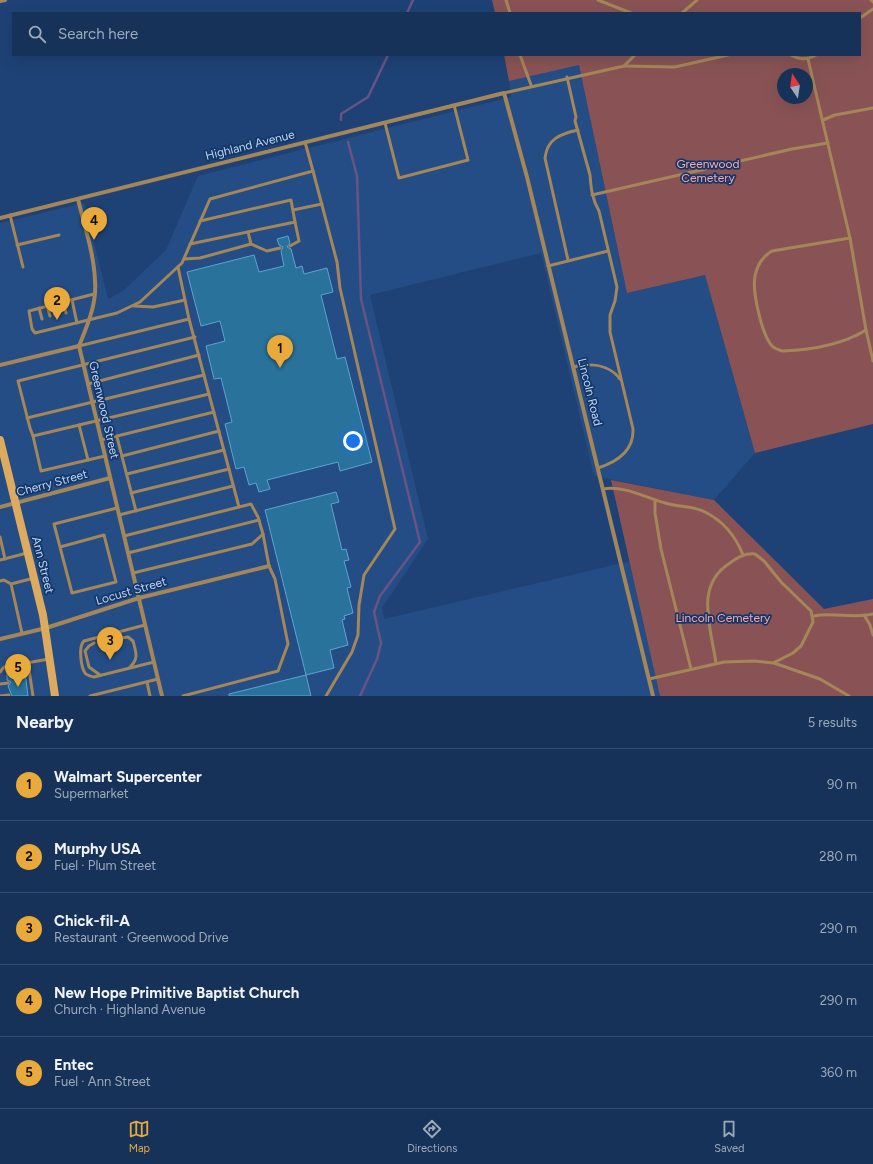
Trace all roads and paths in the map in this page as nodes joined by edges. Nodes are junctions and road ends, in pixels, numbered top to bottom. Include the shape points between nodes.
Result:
1 (5, 0) edge
2 (506, 0) edge
3 (598, 0) edge
4 (697, 0) edge
5 (871, 0) edge
6 (0, 1) edge
7 (873, 2) edge
8 (873, 9) edge
9 (510, 12) edge
10 (628, 12) edge
11 (683, 12) edge
12 (861, 17) edge
13 (520, 56) edge
14 (634, 56) edge
15 (724, 56) edge
16 (794, 56) edge
17 (814, 56) edge
18 (808, 59) junction
19 (624, 66) junction
20 (568, 77) junction
21 (531, 85) junction
22 (504, 93) junction
23 (454, 105) junction
24 (873, 108) edge
25 (823, 120) junction
26 (385, 123) junction
27 (578, 130) junction
28 (304, 142) junction
29 (828, 143) junction
30 (313, 171) junction
31 (592, 195) junction
32 (78, 199) junction
33 (322, 204) junction
34 (293, 210) junction
35 (10, 215) junction
36 (0, 218) edge
37 (200, 221) junction
38 (296, 222) junction
39 (248, 232) junction
40 (59, 235) dead end
41 (850, 238) junction
42 (190, 244) junction
43 (251, 244) junction
44 (18, 245) junction
45 (290, 246) dead end
46 (280, 248) dead end
47 (608, 251) junction
48 (184, 260) junction
49 (568, 260) junction
50 (548, 266) junction
51 (23, 267) dead end
52 (178, 267) junction
53 (94, 294) junction
54 (72, 300) junction
55 (185, 300) junction
56 (63, 302) junction
57 (53, 305) junction
58 (47, 306) junction
59 (132, 306) junction
60 (39, 308) junction
61 (66, 313) dead end
62 (56, 315) dead end
63 (50, 316) dead end
64 (42, 319) dead end
65 (90, 319) junction
66 (190, 319) junction
67 (68, 320) dead end
68 (58, 323) dead end
69 (77, 323) junction
70 (52, 324) dead end
71 (68, 325) junction
72 (44, 326) dead end
73 (59, 327) junction
74 (53, 329) junction
75 (45, 330) junction
76 (866, 330) junction
77 (194, 337) junction
78 (79, 346) junction
79 (199, 355) junction
80 (873, 361) edge
81 (0, 364) edge
82 (83, 365) junction
83 (573, 367) junction
84 (204, 375) junction
85 (622, 380) junction
86 (88, 384) junction
87 (209, 394) junction
88 (92, 403) junction
89 (214, 412) junction
90 (27, 418) junction
91 (96, 421) junction
92 (79, 425) junction
93 (219, 431) junction
94 (33, 436) junction
95 (117, 437) junction
96 (0, 440) edge
97 (101, 440) junction
98 (224, 450) junction
99 (105, 456) junction
100 (122, 456) junction
101 (88, 460) junction
102 (2, 461) edge
103 (598, 468) junction
104 (229, 469) junction
105 (127, 474) junction
106 (110, 478) junction
107 (233, 486) junction
108 (603, 489) junction
109 (132, 493) junction
110 (655, 500) junction
111 (15, 503) junction
112 (0, 507) edge
113 (239, 507) junction
114 (117, 508) junction
115 (136, 511) junction
116 (119, 515) junction
117 (259, 520) junction
118 (263, 534) junction
119 (124, 536) junction
120 (0, 537) edge
121 (60, 547) junction
122 (128, 553) junction
123 (27, 554) junction
124 (743, 555) junction
125 (6, 559) junction
126 (0, 560) edge
127 (269, 566) junction
128 (133, 573) junction
129 (34, 578) junction
130 (0, 581) edge
131 (11, 584) junction
132 (139, 598) junction
133 (873, 614) edge
134 (864, 615) junction
135 (814, 616) junction
136 (145, 625) junction
137 (46, 628) junction
138 (22, 633) junction
139 (873, 635) edge
140 (0, 639) edge
141 (114, 639) dead end
142 (94, 643) dead end
143 (50, 659) junction
144 (28, 662) junction
145 (154, 662) junction
146 (773, 663) junction
147 (716, 664) junction
148 (128, 668) junction
149 (691, 669) junction
150 (0, 672) edge
151 (100, 675) junction
152 (649, 678) junction
153 (31, 679) junction
154 (158, 679) junction
155 (26, 680) dead end
156 (147, 682) junction
157 (8, 683) dead end
158 (0, 684) edge
159 (27, 692) dead end
160 (32, 692) junction
161 (201, 692) junction
162 (9, 695) dead end
163 (0, 696) edge
164 (33, 696) edge
165 (55, 696) edge
166 (90, 696) edge
167 (150, 696) edge
168 (162, 696) edge
169 (183, 696) edge
170 (202, 696) edge
171 (326, 696) edge
172 (653, 696) edge
173 (849, 696) edge

1 - 6 street
2 - 9 lane
3 - 10 lane
4 - 11 lane
5 - 7 lane
8 - 12 lane
13 - 21 lane
14 - 19 lane
15 - 19 lane via 675,67
16 - 18 lane
17 - 18 lane
18 - 25 lane
19 - 20 lane
20 - 21 lane
20 - 27 lane
21 - 22 lane
22 - 23 street, Highland Avenue
22 - 50 street, Lincoln Road
23 - 26 street, Highland Avenue
23 - 26 lane via 468,160 399,178
24 - 25 lane via 835,115
25 - 29 lane
26 - 28 street, Highland Avenue
27 - 31 lane via 590,174
27 - 49 lane via 552,140 545,158
28 - 30 lane
28 - 32 street, Highland Avenue
29 - 31 lane
29 - 41 lane
30 - 33 lane
30 - 37 lane via 210,199
31 - 47 lane via 599,211
32 - 35 street, Highland Avenue
32 - 53 street via 90,249 95,281
33 - 34 lane
33 - 171 lane via 395,529 364,575 358,635 352,652
34 - 37 lane via 291,200
34 - 38 lane
35 - 36 street, Highland Avenue
35 - 44 lane
37 - 42 lane
38 - 39 lane
38 - 45 lane via 299,241
39 - 42 lane
39 - 43 lane
40 - 44 lane
41 - 76 lane
41 - 76 lane via 772,251 762,259 758,267 755,280 756,296 770,343 782,351 842,341
42 - 48 lane
43 - 46 lane via 266,251
43 - 48 lane
44 - 51 lane
47 - 49 lane
47 - 85 lane via 617,287 609,325
48 - 52 lane
49 - 50 lane
50 - 83 street, Lincoln Road
52 - 55 lane
52 - 59 lane via 140,302
53 - 54 lane
53 - 65 street
54 - 56 lane
54 - 69 lane
55 - 59 lane via 153,307
55 - 66 lane
56 - 57 lane
56 - 61 lane
57 - 58 lane
57 - 62 lane
58 - 60 lane
58 - 63 lane
59 - 65 lane via 117,313
60 - 64 lane
60 - 75 lane via 29,311 32,329 35,333
65 - 69 lane
65 - 78 street
66 - 77 lane
66 - 78 lane
67 - 71 lane
68 - 73 lane
69 - 71 lane
70 - 74 lane
71 - 73 lane
72 - 75 lane
73 - 74 lane
74 - 75 lane
76 - 80 lane
77 - 79 lane
77 - 82 lane
78 - 81 street
78 - 82 street, Greenwood Street
79 - 84 lane
79 - 86 lane
82 - 86 street, Greenwood Street
82 - 90 lane via 18,381
83 - 85 lane via 598,366 614,373
83 - 103 street, Lincoln Road
84 - 87 lane
84 - 88 lane
85 - 103 lane via 632,421 633,438 620,457
86 - 88 street, Greenwood Street
87 - 89 lane
87 - 91 lane
88 - 90 lane
88 - 91 street, Greenwood Street
89 - 93 lane
89 - 95 lane
90 - 94 lane
91 - 92 lane
91 - 97 street, Greenwood Street
92 - 94 lane
92 - 101 lane
93 - 98 lane
93 - 100 lane
94 - 101 lane via 41,471
95 - 97 lane
95 - 100 lane
96 - 102 main road, Ann Street
97 - 99 street, Greenwood Street
98 - 104 lane
98 - 105 lane
99 - 101 lane
99 - 106 street, Greenwood Street
100 - 105 lane
102 - 111 main road, Ann Street
103 - 108 street, Lincoln Road
104 - 107 lane
104 - 109 lane
105 - 109 lane
106 - 111 street, Cherry Street
106 - 114 street, Greenwood Street
107 - 113 lane
107 - 115 lane
108 - 110 lane via 624,490
108 - 152 street, Lincoln Road
109 - 115 lane
110 - 124 lane via 705,512 729,531
110 - 149 lane via 661,549
111 - 112 street, Cherry Street
111 - 123 main road, Ann Street
113 - 117 lane via 251,504
113 - 119 lane
114 - 116 street, Greenwood Street
114 - 121 lane via 54,524
115 - 116 lane
116 - 119 street, Greenwood Street
117 - 118 lane
117 - 122 lane
118 - 127 lane
118 - 128 lane via 252,544
119 - 122 street, Greenwood Street
120 - 125 lane
121 - 121 lane via 72,593 116,582 104,535
122 - 128 street, Greenwood Street
123 - 125 lane
123 - 129 main road, Ann Street
124 - 135 lane via 759,556
124 - 147 lane via 720,571 707,597 707,617
125 - 126 lane
127 - 132 street, Locust Street
127 - 161 lane via 275,579 288,644 278,671
128 - 132 street, Greenwood Street
129 - 131 lane
129 - 137 main road, Ann Street
130 - 131 lane via 4,580
131 - 138 lane
132 - 136 street, Greenwood Street
132 - 137 street, Locust Street
133 - 134 lane
134 - 135 lane
134 - 139 lane
135 - 146 lane via 812,627 801,646
136 - 145 street, Greenwood Street
136 - 151 lane via 87,639 81,644 85,673 88,676
137 - 138 street, Locust Street
137 - 143 main road, Ann Street
138 - 140 street, Locust Street
141 - 148 lane via 128,637 133,641 137,657
142 - 151 lane via 85,651 89,667
143 - 144 lane
143 - 165 main road, Ann Street
144 - 150 lane via 4,666
144 - 153 lane
145 - 148 lane
145 - 154 street, Greenwood Street
146 - 147 lane via 738,661
146 - 173 lane via 820,679
147 - 149 lane
148 - 151 lane
149 - 152 lane
152 - 172 street, Lincoln Road
153 - 155 lane
153 - 160 lane
154 - 156 lane
154 - 168 street, Greenwood Street
156 - 166 lane
156 - 167 lane
157 - 158 lane
159 - 160 lane
160 - 164 lane
161 - 169 lane
161 - 170 lane
162 - 163 lane

